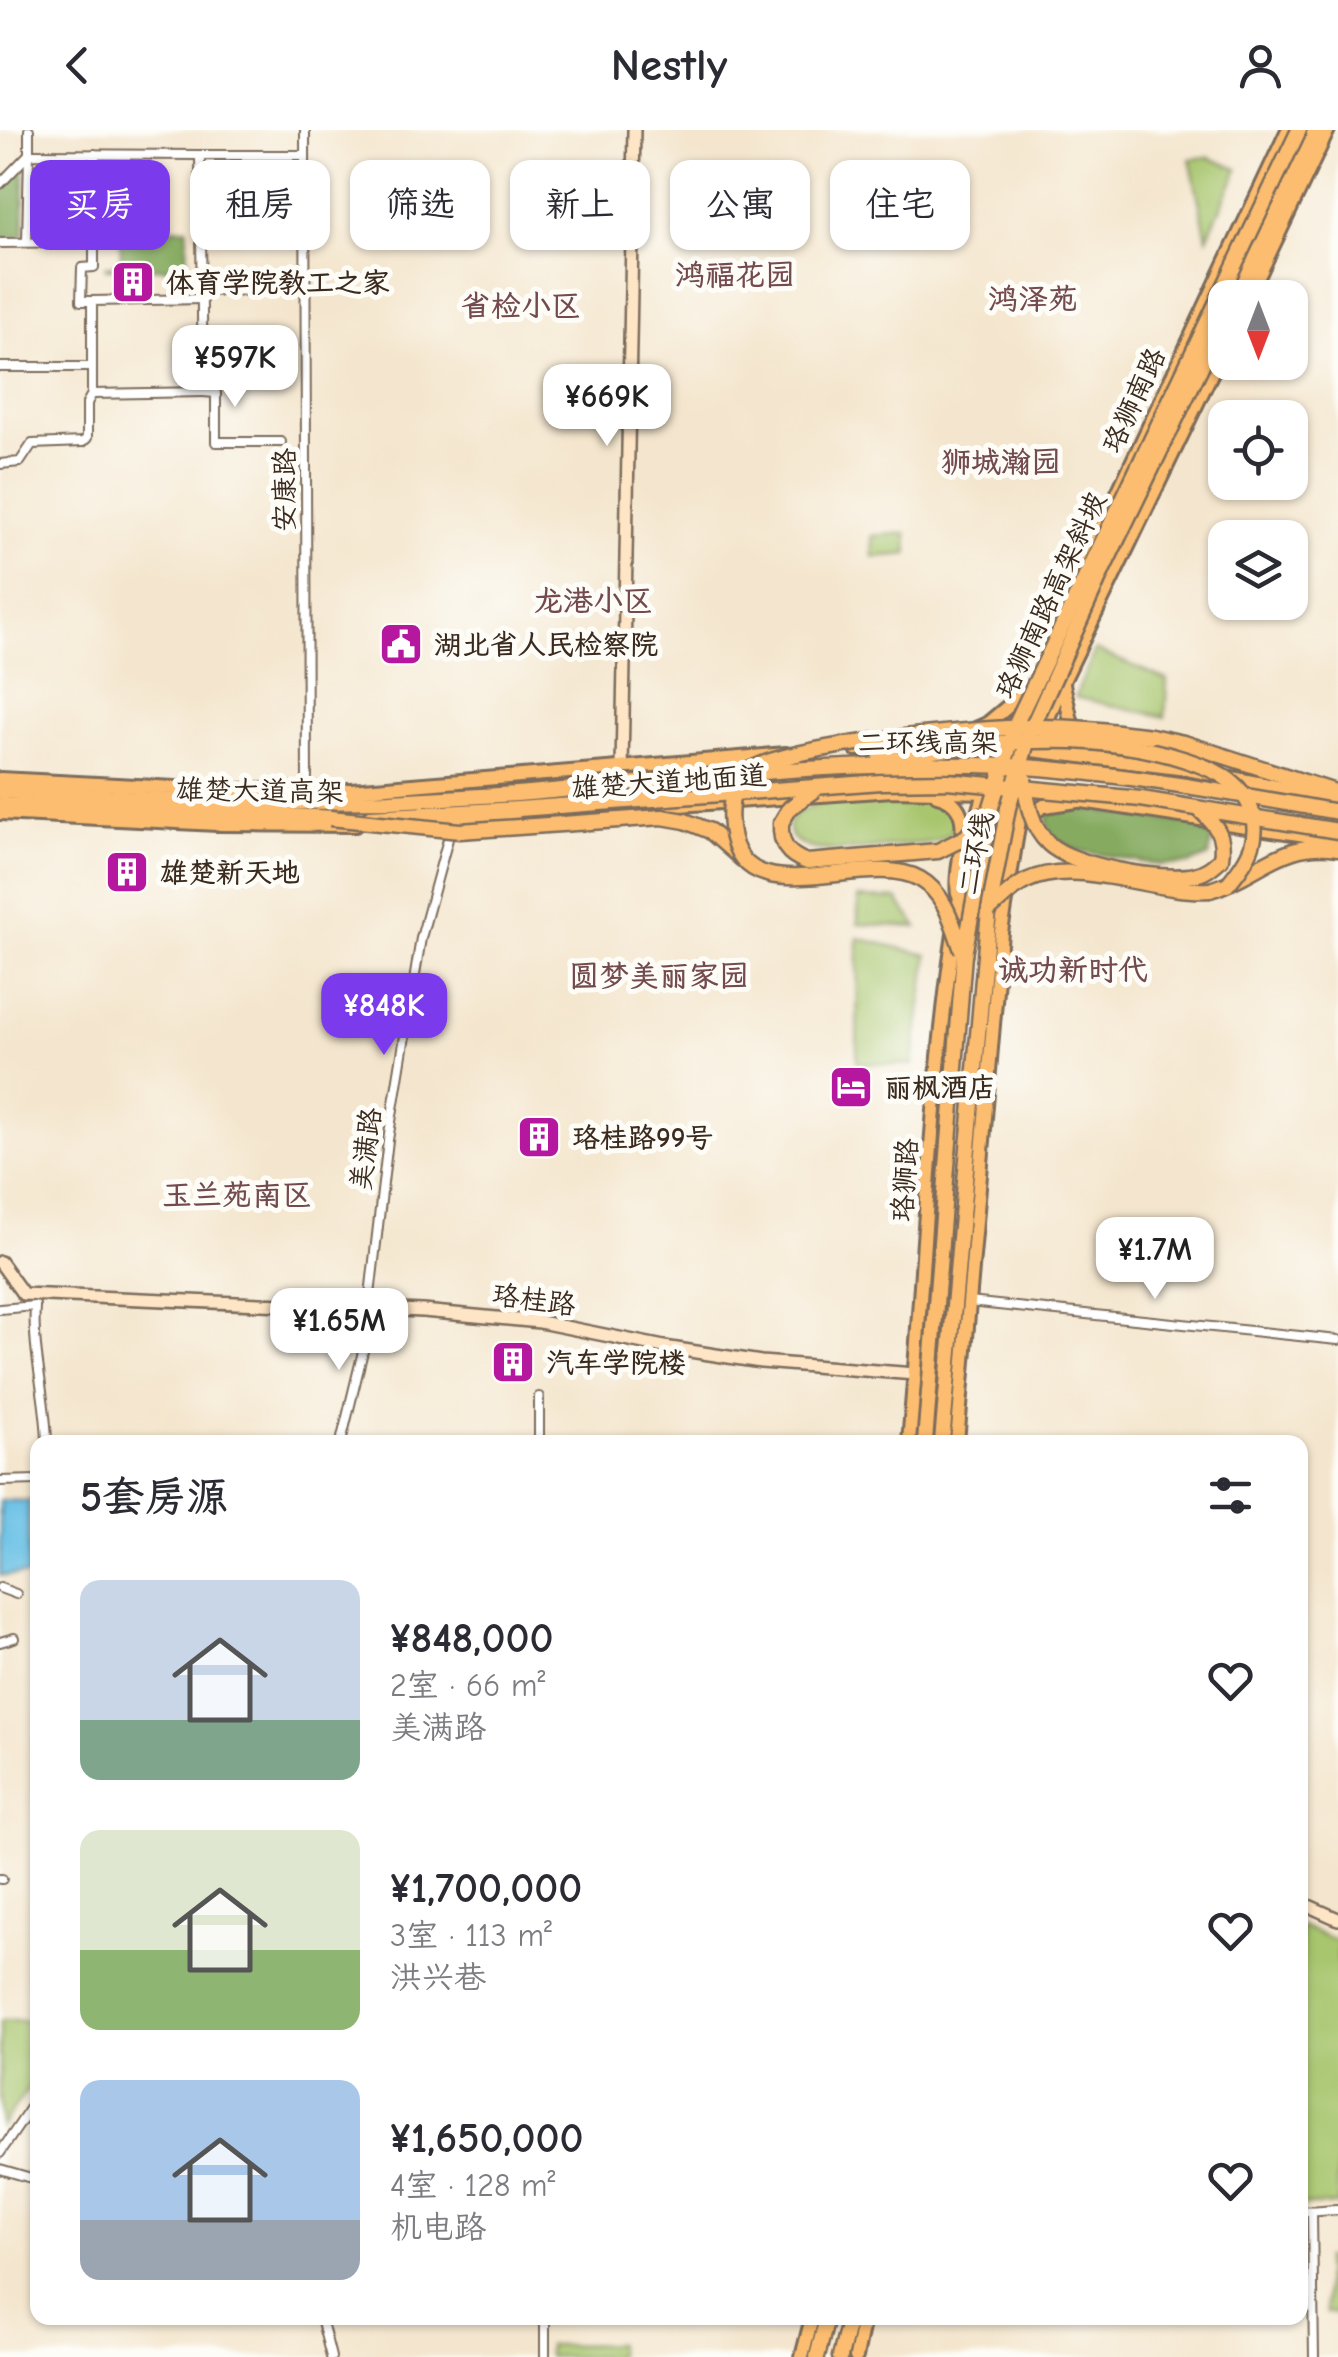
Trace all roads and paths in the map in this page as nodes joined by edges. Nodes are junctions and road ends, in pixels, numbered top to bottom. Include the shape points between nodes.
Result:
1 (29, 130) edge
2 (305, 130) edge
3 (634, 130) edge
4 (1288, 130) edge
5 (1299, 130) edge
6 (1316, 130) edge
7 (1328, 130) edge
8 (29, 154) junction
9 (94, 154) junction
10 (200, 155) junction
11 (305, 155) junction
12 (94, 160) edge
13 (0, 184) edge
14 (27, 242) joint
15 (0, 243) edge
16 (94, 250) edge
17 (1243, 280) edge
18 (1257, 280) edge
19 (284, 290) dead end
20 (203, 295) junction
21 (92, 301) junction
22 (1208, 352) edge
23 (0, 367) edge
24 (92, 367) junction
25 (1209, 380) edge
26 (203, 392) junction
27 (92, 394) junction
28 (281, 442) dead end
29 (0, 464) edge
30 (1063, 681) junction
31 (1023, 694) junction
32 (940, 744) junction
33 (1001, 747) junction
34 (1029, 752) junction
35 (1114, 759) junction
36 (622, 769) junction
37 (818, 769) junction
38 (0, 780) edge
39 (819, 787) junction
40 (902, 790) junction
41 (0, 791) edge
42 (308, 791) junction
43 (985, 791) junction
44 (1023, 795) junction
45 (1338, 796) edge
46 (1080, 800) junction
47 (518, 801) junction
48 (0, 805) edge
49 (991, 807) junction
50 (1204, 810) junction
51 (1338, 812) edge
52 (0, 814) edge
53 (330, 818) junction
54 (454, 822) junction
55 (1016, 831) junction
56 (1338, 831) edge
57 (1338, 840) edge
58 (1338, 848) edge
59 (742, 860) junction
60 (1227, 885) junction
61 (960, 902) junction
62 (989, 910) junction
63 (964, 955) junction
64 (0, 1262) edge
65 (22, 1294) junction
66 (969, 1302) junction
67 (36, 1306) junction
68 (366, 1308) junction
69 (0, 1309) edge
70 (1338, 1340) edge
71 (915, 1374) junction
72 (539, 1397) dead end
73 (47, 1435) edge
74 (344, 1435) edge
75 (539, 1435) edge
76 (910, 1435) edge
77 (926, 1435) edge
78 (943, 1435) edge
79 (958, 1435) edge
80 (30, 1480) edge
81 (0, 1481) edge
82 (0, 1588) edge
83 (16, 1594) dead end
84 (14, 1638) dead end
85 (0, 1642) edge
86 (1308, 1906) edge
87 (1338, 1919) edge
88 (30, 2108) edge
89 (0, 2153) edge
90 (0, 2169) edge
91 (30, 2178) edge
92 (1338, 2210) edge
93 (1308, 2213) edge
94 (1312, 2214) junction
95 (322, 2325) edge
96 (545, 2325) edge
97 (810, 2325) edge
98 (825, 2325) edge
99 (834, 2325) edge
100 (848, 2325) edge
101 (863, 2325) edge
102 (331, 2357) edge
103 (545, 2357) edge
104 (802, 2357) edge
105 (817, 2357) edge
106 (826, 2357) edge
107 (840, 2357) edge
108 (856, 2357) edge
109 (1314, 2357) edge

1 - 8 street
2 - 11 street, 安康路
3 - 36 street
4 - 31 main road, 珞狮南路
5 - 49 highway, 珞狮南路高架斜坡, bridge via 1018,720
6 - 17 highway
7 - 18 main road
8 - 9 street
8 - 13 street
8 - 14 street
9 - 10 street
9 - 12 street
10 - 11 street
10 - 20 street
11 - 42 street, 安康路
14 - 15 street
16 - 21 street via 94,268 82,268 81,301
19 - 20 street
20 - 21 street
20 - 26 street
21 - 24 street
22 - 34 highway, 二环线, bridge via 1104,567
23 - 24 street
24 - 27 street
25 - 30 main road
26 - 27 street
26 - 28 street via 216,393 216,442
27 - 29 street via 83,442 32,444 20,462
30 - 34 main road
30 - 35 main road via 1082,738
31 - 32 main road via 987,724
31 - 33 main road, 珞狮南路
32 - 33 main road
32 - 36 main road, 雄楚大道地面道
33 - 34 main road
33 - 43 main road, 珞狮路
34 - 35 main road
34 - 44 main road
34 - 50 highway, bridge via 1026,798 1035,825 1051,846 1082,862 1168,876 1208,870 1221,859 1222,838
34 - 62 highway, 二环线, bridge via 1008,808
35 - 45 main road
36 - 42 main road, 雄楚大道地面道
37 - 47 highway, 二环线高架, bridge
37 - 51 highway, 二环线高架, bridge via 1011,766
37 - 60 highway, bridge via 1044,739 1165,753 1231,781 1250,806 1250,858
38 - 42 main road, 雄楚大道地面道
39 - 47 highway, bridge
39 - 49 highway, bridge via 780,823 784,847 807,862 938,851 966,836
39 - 50 highway, bridge via 1008,784
40 - 43 main road, 雄楚大道地面道
40 - 54 main road, 雄楚大道地面道
40 - 61 main road via 949,798 958,806
41 - 47 highway, 雄楚大道高架 via 214,803
43 - 44 main road, 雄楚大道地面道
43 - 61 main road, 珞狮路
44 - 46 main road, 雄楚大道地面道
44 - 55 main road
45 - 59 highway, bridge via 1152,736 1032,726 964,731 756,764 741,777 730,811
46 - 55 main road via 1035,809
46 - 57 main road, 雄楚大道地面道
47 - 53 highway, 雄楚大道高架, bridge
48 - 53 highway, 雄楚大道高架
49 - 63 highway, 珞狮南路高架斜坡, bridge
50 - 56 highway, bridge
52 - 54 main road, 雄楚大道地面道 via 274,826
53 - 59 highway, bridge via 460,831 662,817 710,831
54 - 68 street, 美满路 via 421,938
55 - 66 main road
58 - 60 highway via 1284,852
59 - 63 highway, bridge via 771,876 891,870 921,879 940,899
60 - 62 highway, bridge via 1192,892 1050,874 1015,888
61 - 71 main road, 珞狮路 via 933,1114
62 - 78 highway, 二环线
63 - 77 highway, 珞狮南路高架斜坡
64 - 65 street
65 - 67 street
65 - 68 street, 珞桂路
66 - 70 street
66 - 79 main road
67 - 69 street
67 - 73 street
68 - 71 street, 珞桂路 via 540,1322 761,1362
68 - 74 street, 美满路
71 - 76 main road, 珞狮路
72 - 75 street
80 - 81 street
82 - 83 street
84 - 85 street
86 - 87 street
88 - 89 street
90 - 91 street
92 - 94 street
93 - 94 street
94 - 109 street
95 - 102 street
96 - 103 street
97 - 104 main road
98 - 105 highway
99 - 106 highway
100 - 107 highway
101 - 108 main road

